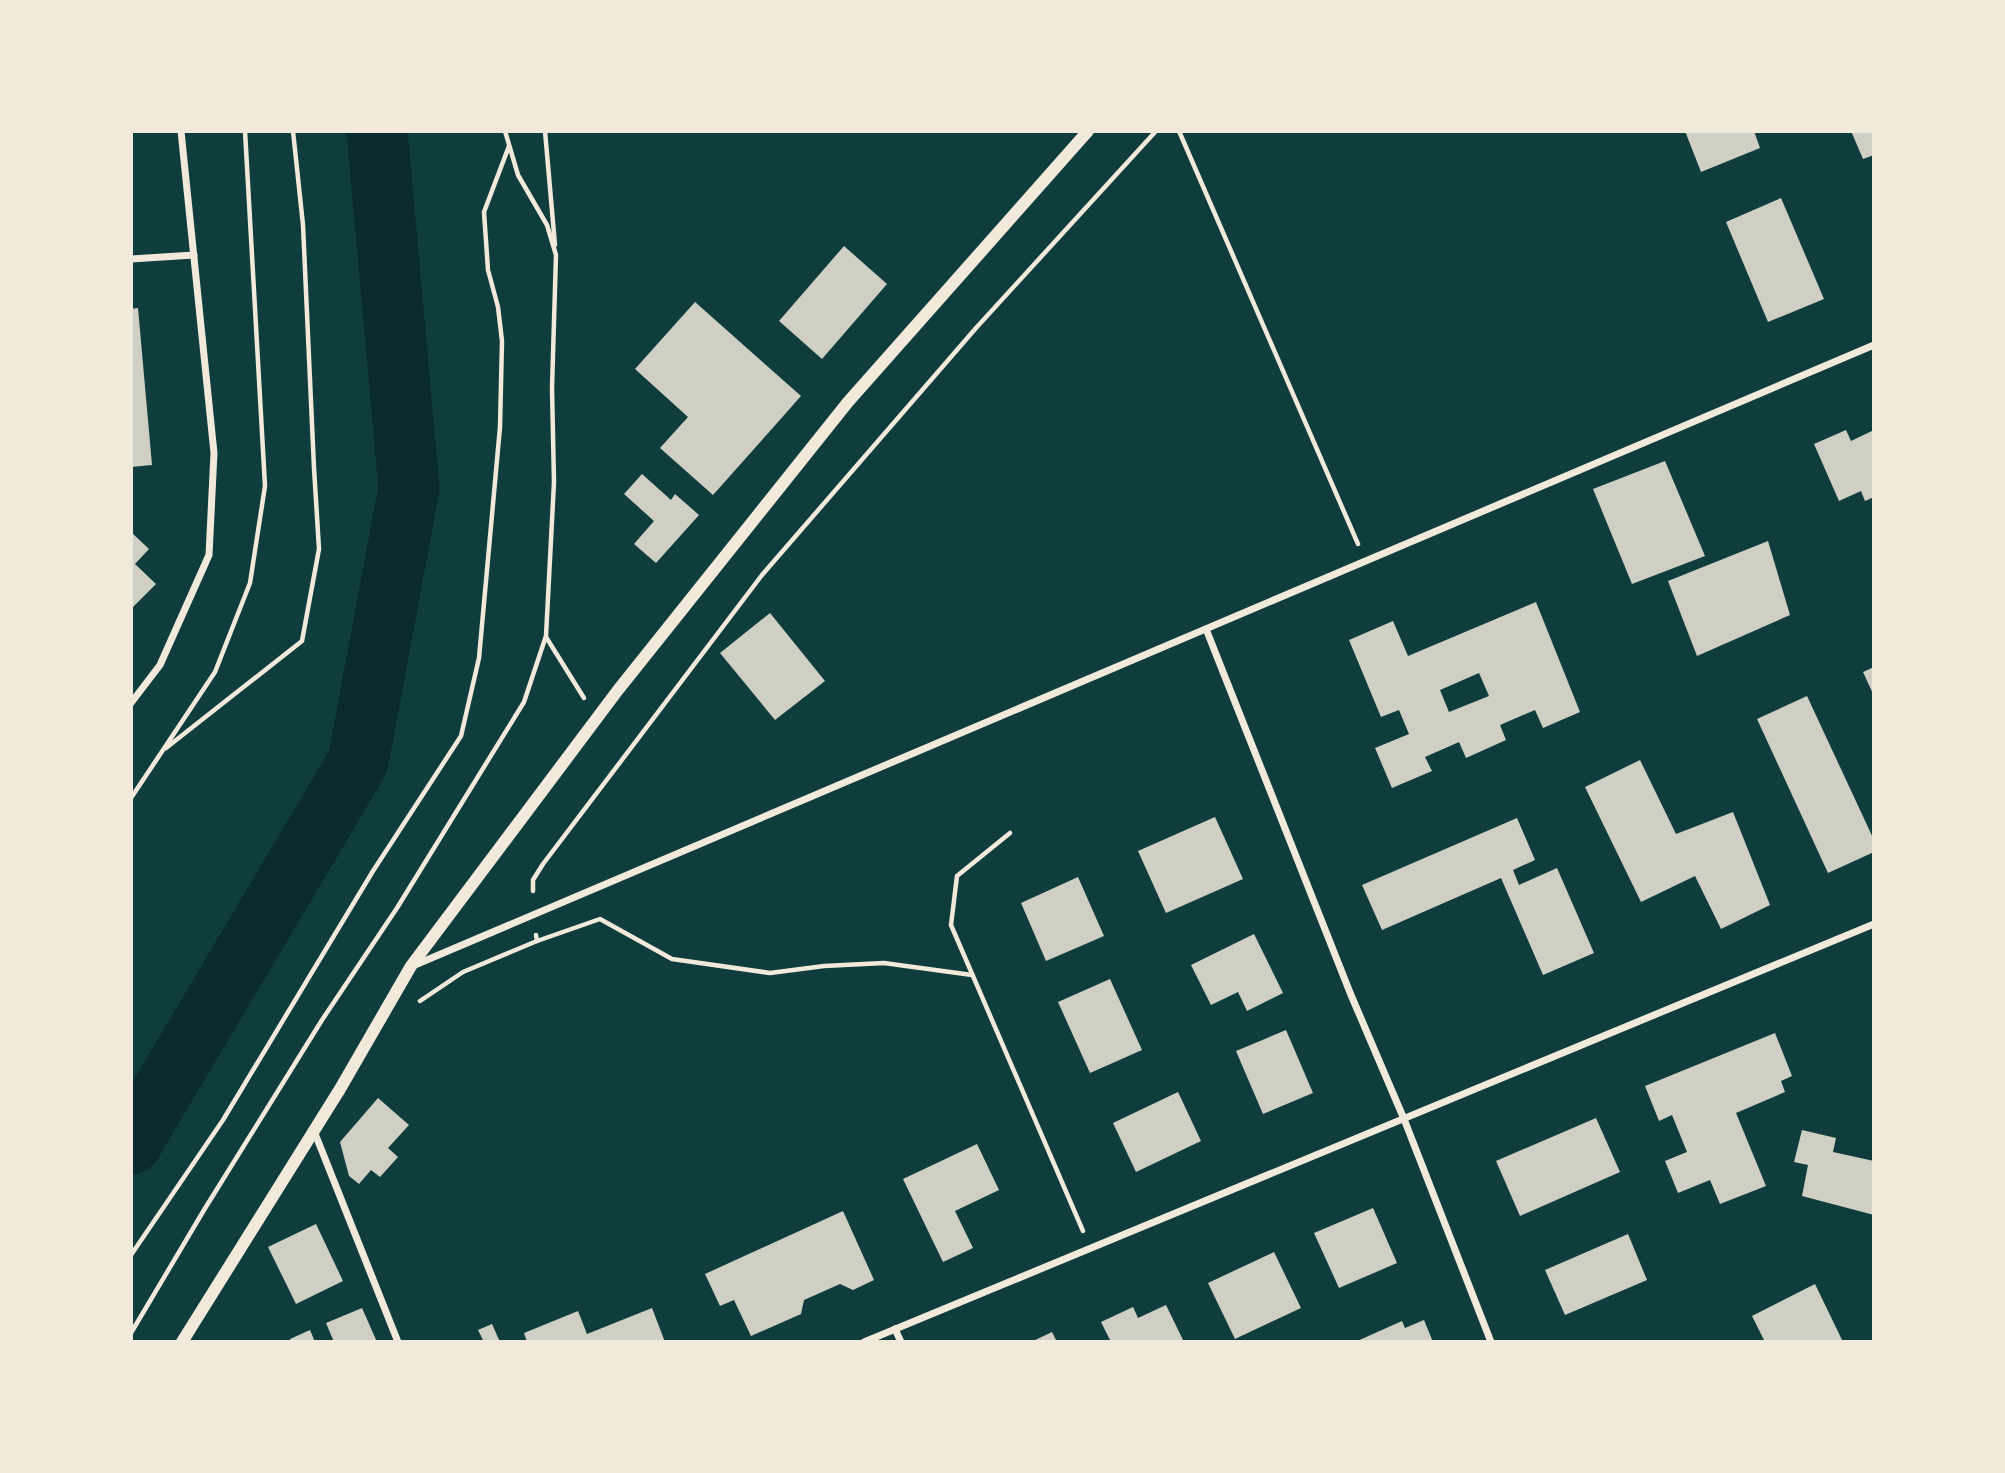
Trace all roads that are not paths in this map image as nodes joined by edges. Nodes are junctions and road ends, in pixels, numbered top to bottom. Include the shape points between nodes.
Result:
1 (181, 131) edge
2 (1088, 131) edge
3 (194, 255) junction
4 (131, 259) edge
5 (1874, 345) edge
6 (1206, 629) junction
7 (131, 703) edge
8 (1874, 924) edge
9 (411, 966) junction
10 (1404, 1119) junction
11 (314, 1131) junction
12 (895, 1329) junction
13 (182, 1342) edge
14 (398, 1342) edge
15 (864, 1342) edge
16 (901, 1342) edge
17 (1491, 1342) edge

1 - 3 street
2 - 9 street via 848,402 597,719
3 - 4 street
3 - 7 street via 214,453 209,555 160,665
5 - 6 street
6 - 9 street
6 - 10 street
8 - 10 street
9 - 11 street
10 - 12 street
10 - 17 street
11 - 13 street
11 - 14 street
12 - 15 street
12 - 16 street

